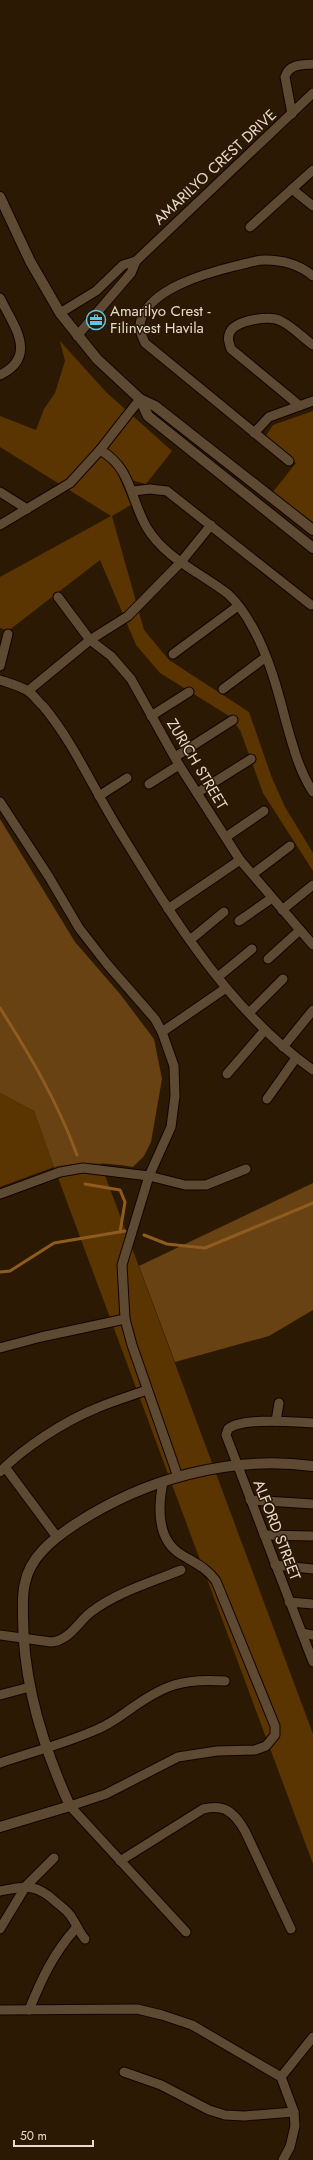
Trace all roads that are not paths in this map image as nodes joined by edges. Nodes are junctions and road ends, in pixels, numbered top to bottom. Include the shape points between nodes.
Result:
1 (313, 64) edge
2 (313, 93) edge
3 (292, 114) junction
4 (313, 170) edge
5 (292, 189) junction
6 (0, 197) edge
7 (313, 206) edge
8 (250, 227) dead end
9 (136, 261) junction
10 (313, 276) edge
11 (0, 298) edge
12 (60, 313) junction
13 (77, 336) junction
14 (313, 345) edge
15 (0, 375) edge
16 (140, 399) junction
17 (313, 401) edge
18 (300, 406) junction
19 (254, 433) junction
20 (100, 450) junction
21 (289, 461) dead end
22 (0, 492) edge
23 (133, 492) junction
24 (27, 509) junction
25 (0, 525) edge
26 (211, 525) junction
27 (313, 530) edge
28 (313, 548) edge
29 (181, 562) junction
30 (58, 597) dead end
31 (312, 605) dead end
32 (238, 606) junction
33 (8, 634) dead end
34 (90, 640) junction
35 (173, 654) dead end
36 (266, 657) junction
37 (0, 666) edge
38 (0, 680) edge
39 (223, 689) dead end
40 (28, 691) junction
41 (189, 692) dead end
42 (152, 716) junction
43 (233, 720) dead end
44 (251, 759) dead end
45 (177, 761) junction
46 (127, 778) dead end
47 (148, 784) dead end
48 (313, 792) edge
49 (197, 793) junction
50 (99, 796) junction
51 (0, 802) edge
52 (264, 811) dead end
53 (226, 837) junction
54 (290, 846) dead end
55 (240, 860) junction
56 (253, 874) junction
57 (313, 885) edge
58 (272, 898) junction
59 (168, 908) junction
60 (282, 910) junction
61 (224, 912) dead end
62 (239, 921) dead end
63 (300, 930) junction
64 (190, 940) junction
65 (313, 944) edge
66 (252, 949) dead end
67 (268, 959) dead end
68 (218, 977) junction
69 (283, 979) dead end
70 (226, 988) junction
71 (313, 1010) edge
72 (249, 1013) junction
73 (265, 1030) junction
74 (162, 1032) junction
75 (283, 1047) junction
76 (296, 1058) junction
77 (313, 1070) edge
78 (227, 1074) dead end
79 (267, 1099) dead end
80 (246, 1169) dead end
81 (149, 1176) junction
82 (0, 1194) edge
83 (125, 1319) junction
84 (0, 1348) edge
85 (147, 1390) junction
86 (279, 1403) dead end
87 (276, 1421) junction
88 (313, 1424) edge
89 (237, 1466) junction
90 (313, 1466) edge
91 (3, 1469) edge
92 (178, 1477) junction
93 (163, 1482) junction
94 (250, 1500) junction
95 (313, 1504) edge
96 (264, 1535) junction
97 (57, 1536) junction
98 (313, 1536) edge
99 (275, 1565) junction
100 (313, 1569) edge
101 (181, 1570) dead end
102 (289, 1602) junction
103 (313, 1604) edge
104 (302, 1633) junction
105 (0, 1635) edge
106 (313, 1635) edge
107 (23, 1637) junction
108 (313, 1662) edge
109 (225, 1681) dead end
110 (30, 1687) junction
111 (0, 1695) edge
112 (47, 1747) junction
113 (0, 1763) edge
114 (70, 1806) junction
115 (0, 1826) edge
116 (54, 1858) dead end
117 (120, 1861) junction
118 (26, 1886) junction
119 (0, 1891) edge
120 (76, 1928) junction
121 (0, 1929) edge
122 (291, 1929) dead end
123 (186, 1932) dead end
124 (85, 1939) dead end
125 (0, 2010) edge
126 (29, 2010) junction
127 (313, 2037) edge
128 (124, 2072) dead end
129 (281, 2077) junction
130 (294, 2112) junction
131 (283, 2160) edge

1 - 3 street via 292,66 287,71 285,77
2 - 3 street, AMARILYO CREST DRIVE
3 - 9 street, AMARILYO CREST DRIVE
4 - 5 street
5 - 7 street
5 - 8 street
6 - 12 street via 30,261
9 - 12 street, AMARILYO CREST DRIVE via 123,265 96,291
9 - 13 street, AMARILYO CREST DRIVE via 131,273
10 - 19 street via 290,263 265,260 204,274 162,294 141,319 140,329 145,343
11 - 15 street via 21,342 20,358 11,369
12 - 13 street
13 - 16 street via 97,359
14 - 18 street via 281,320 266,318 236,324 230,331 228,340 231,349
16 - 20 street
16 - 27 street via 155,406
16 - 28 street via 148,416
17 - 18 street
18 - 19 street via 269,417
19 - 21 street
20 - 23 street via 112,457 120,467
20 - 24 street via 70,483
22 - 24 street
23 - 26 street via 150,489 167,491
23 - 29 street via 147,528 166,550
24 - 25 street
26 - 29 street
26 - 31 street
29 - 32 street via 229,596
29 - 34 street via 128,616
30 - 34 street, ZURICH STREET
32 - 35 street
32 - 36 street via 253,628
33 - 37 street
34 - 40 street
34 - 42 street, ZURICH STREET via 111,656 132,679
36 - 39 street
36 - 48 street via 296,759
38 - 40 street
40 - 50 street via 63,734
41 - 42 street
42 - 45 street, ZURICH STREET
43 - 45 street
44 - 49 street
45 - 47 street
45 - 49 street, ZURICH STREET
46 - 50 street
49 - 53 street, ZURICH STREET
50 - 59 street
51 - 74 street via 50,877 79,928 146,1007
52 - 53 street
53 - 55 street, ZURICH STREET
54 - 56 street
55 - 56 street, ZURICH STREET
55 - 59 street
56 - 58 street, ZURICH STREET
57 - 60 street
58 - 60 street, ZURICH STREET
58 - 62 street
59 - 64 street
60 - 63 street, ZURICH STREET
61 - 64 street
63 - 65 street, ZURICH STREET
63 - 67 street
64 - 68 street
66 - 68 street
68 - 70 street
69 - 72 street
70 - 72 street
70 - 74 street
71 - 75 street
72 - 73 street
73 - 75 street
73 - 78 street
74 - 81 street via 174,1066 175,1096 171,1127
75 - 76 street
76 - 77 street
76 - 79 street
80 - 81 street via 206,1185 185,1185
81 - 82 street via 83,1168 60,1172
81 - 83 street via 122,1265
83 - 84 street
83 - 85 street
85 - 91 street via 96,1408 72,1420 43,1438
85 - 92 street
86 - 87 street
87 - 88 street
87 - 89 street, ALFORD STREET via 236,1424 228,1429 228,1441
89 - 90 street
89 - 92 street
89 - 94 street, ALFORD STREET
91 - 97 street
92 - 93 street
93 - 97 street via 133,1492 97,1510
93 - 114 street via 160,1505 163,1534 174,1549 210,1572 216,1581 276,1726 275,1735 266,1746 255,1750 217,1751 178,1757 106,1794
94 - 95 street
94 - 96 street, ALFORD STREET
96 - 98 street
96 - 99 street, ALFORD STREET
97 - 107 street via 38,1556 24,1583
99 - 100 street
99 - 102 street, ALFORD STREET
101 - 107 street via 129,1591 93,1610 59,1642
102 - 103 street
102 - 104 street, ALFORD STREET
104 - 106 street
104 - 108 street, ALFORD STREET
105 - 107 street
107 - 110 street
109 - 112 street via 199,1679 163,1688 115,1721
110 - 111 street
110 - 112 street
112 - 113 street
112 - 114 street
114 - 115 street
114 - 117 street
116 - 118 street
117 - 122 street via 202,1809 214,1806 228,1810 237,1817 245,1831
117 - 123 street
118 - 119 street
118 - 120 street via 47,1893 72,1916
118 - 121 street
120 - 124 street
120 - 126 street via 58,1948
125 - 126 street
126 - 129 street via 137,2009 162,2015 192,2025
127 - 129 street
128 - 130 street via 161,2085 209,2110 225,2114 244,2116
129 - 130 street
130 - 131 street via 295,2126 290,2148

